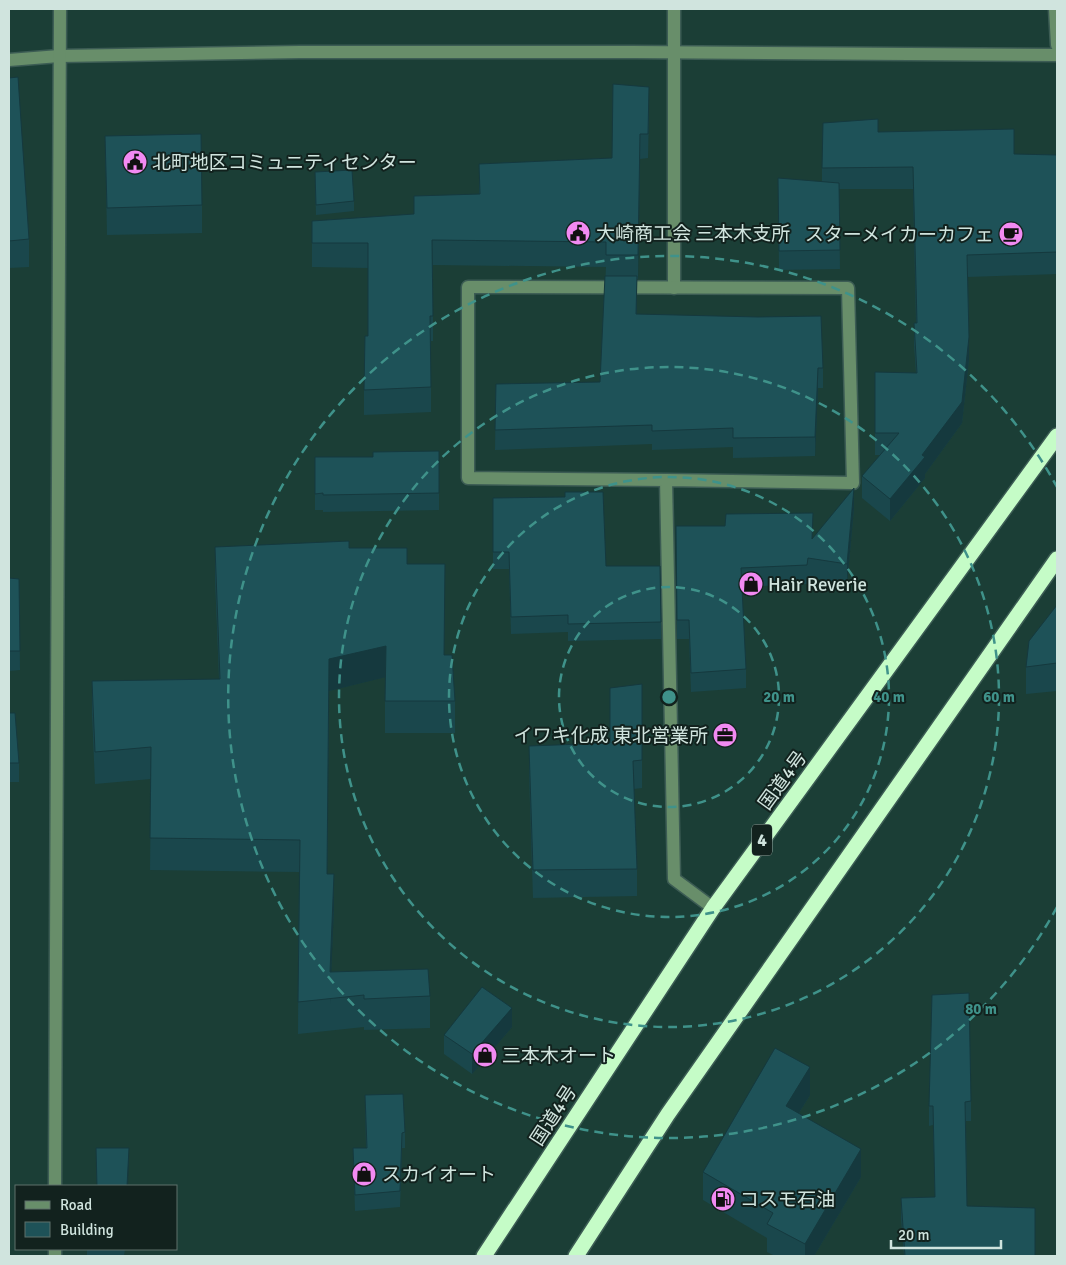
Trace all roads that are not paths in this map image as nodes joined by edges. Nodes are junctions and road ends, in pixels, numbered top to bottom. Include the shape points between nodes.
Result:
1 (60, 9) edge
2 (674, 9) edge
3 (1055, 9) edge
4 (1057, 45) edge
5 (675, 53) junction
6 (1057, 55) edge
7 (59, 56) junction
8 (9, 60) edge
9 (674, 288) junction
10 (1057, 436) edge
11 (666, 480) junction
12 (1057, 559) edge
13 (713, 908) junction
14 (55, 1185) edge
15 (484, 1256) edge
16 (576, 1256) edge

1 - 7 street
2 - 5 street
3 - 4 street
5 - 6 street
5 - 7 street via 300,52
5 - 9 street
7 - 8 street
7 - 14 street
9 - 11 street via 848,288 853,483
9 - 11 street via 468,287 468,478
10 - 13 highway, 国道4号 / 4
11 - 13 street via 674,879
12 - 16 highway via 668,1114
13 - 15 highway, 国道4号 / 4

